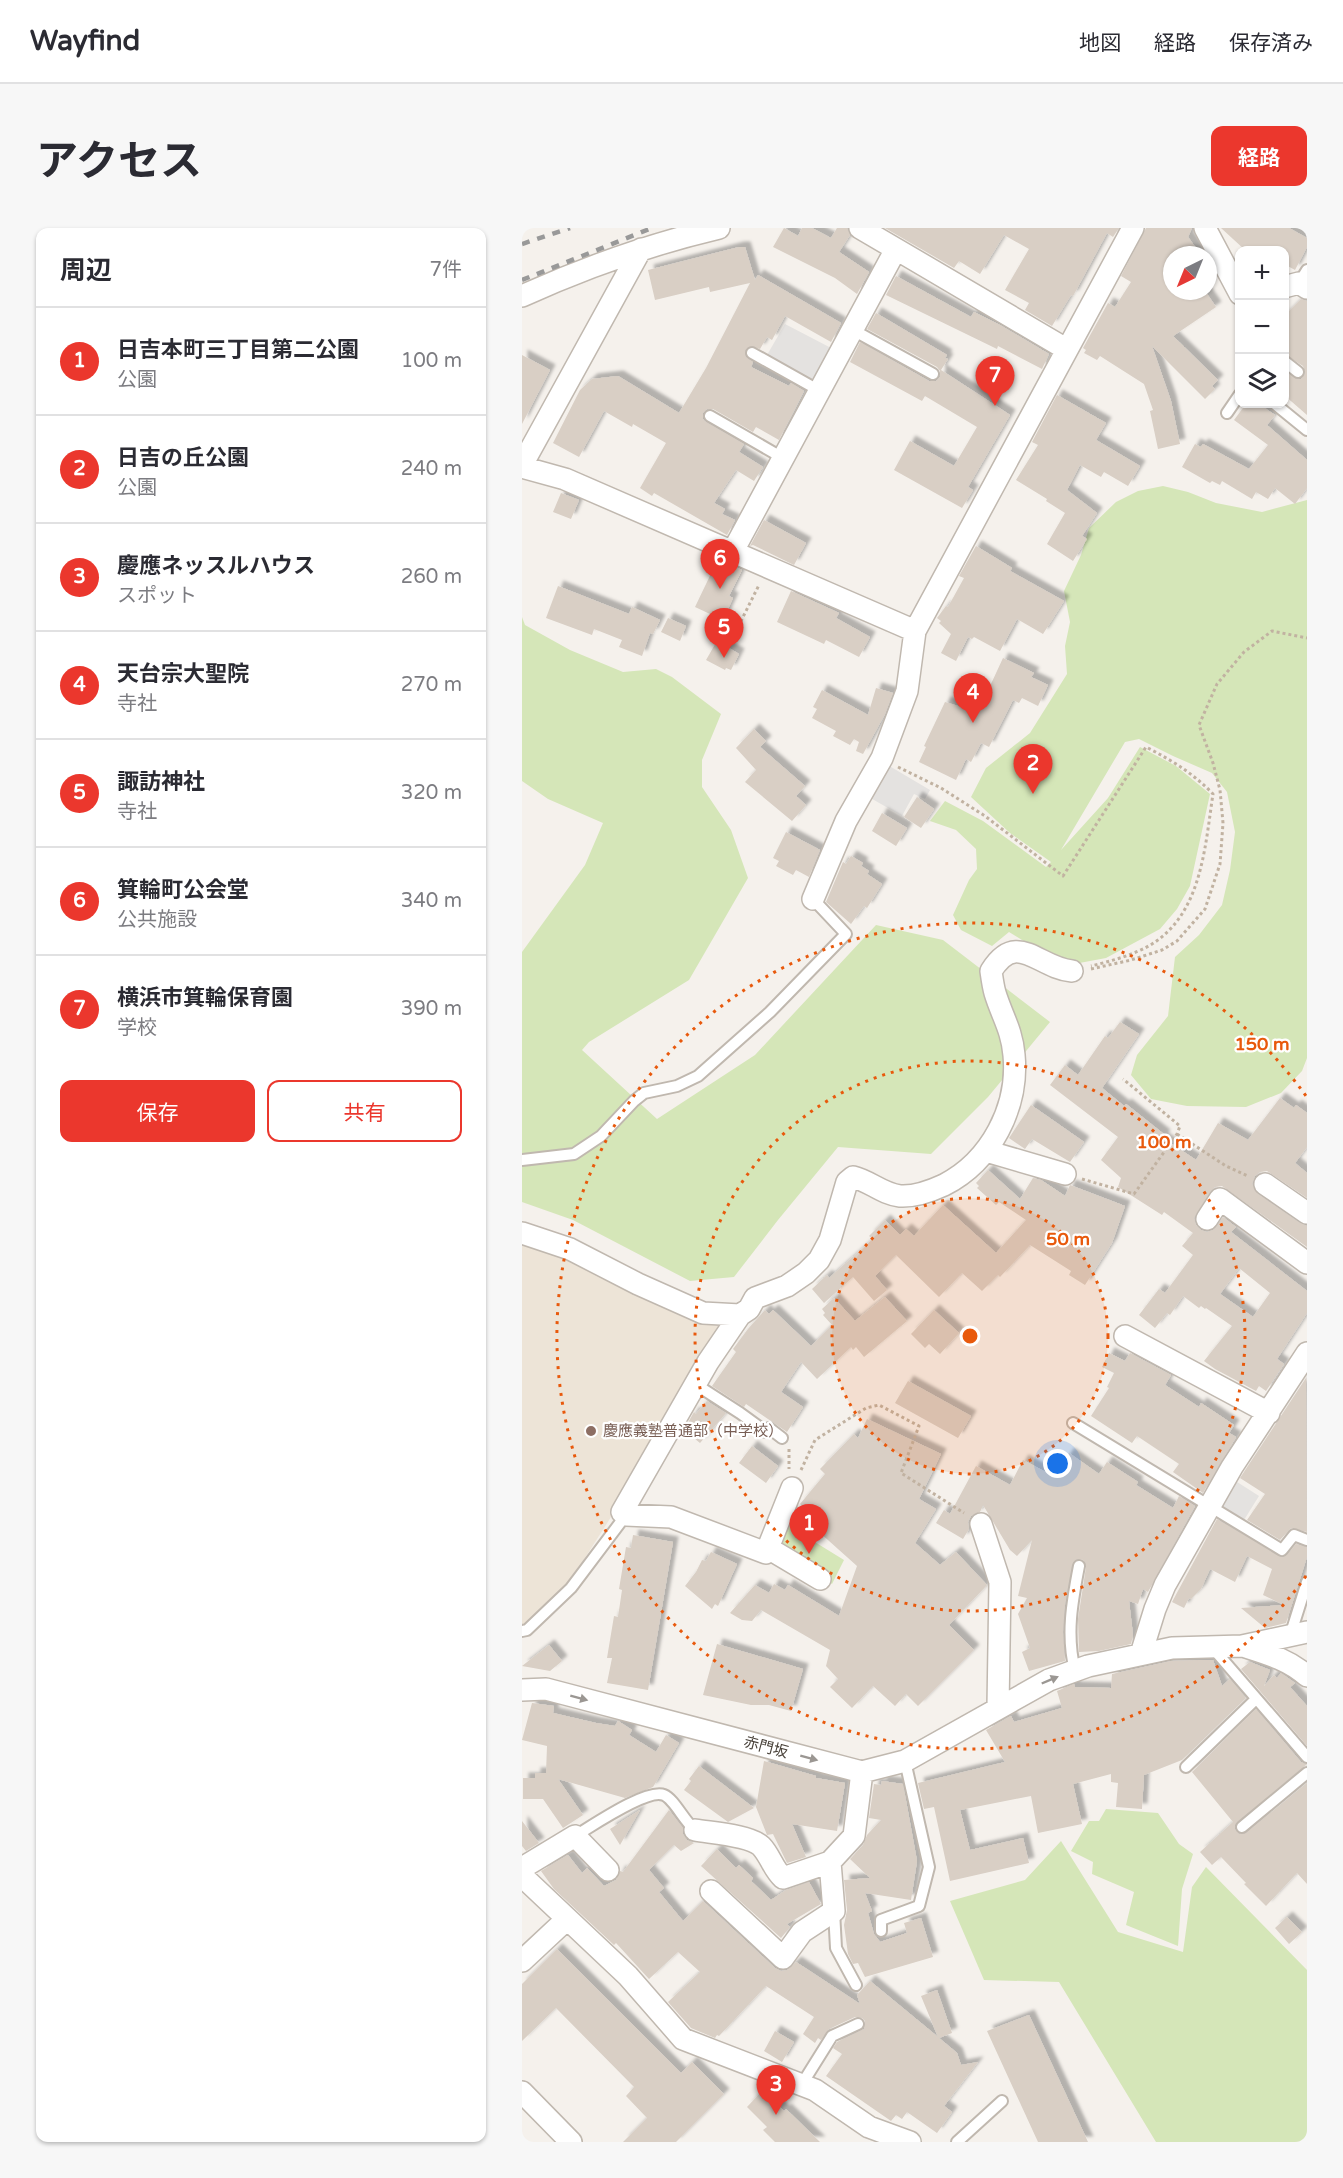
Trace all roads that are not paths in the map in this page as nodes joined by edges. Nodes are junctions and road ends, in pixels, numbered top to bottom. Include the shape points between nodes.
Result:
1 (719, 228) edge
2 (860, 228) edge
3 (1132, 228) edge
4 (1205, 228) edge
5 (641, 249) junction
6 (896, 249) junction
7 (1235, 286) edge
8 (522, 296) edge
9 (853, 330) junction
10 (1066, 349) junction
11 (752, 353) dead end
12 (1289, 365) edge
13 (1298, 372) dead end
14 (933, 374) dead end
15 (820, 391) junction
16 (1235, 401) edge
17 (1280, 408) edge
18 (1227, 414) dead end
19 (710, 416) dead end
20 (1307, 430) edge
21 (783, 458) junction
22 (522, 466) edge
23 (733, 551) junction
24 (915, 631) junction
25 (813, 899) joint
26 (1078, 970) road end
27 (986, 1151) junction
28 (522, 1160) edge
29 (1065, 1174) road end
30 (1265, 1184) road end
31 (1307, 1213) edge
32 (1207, 1219) dead end
33 (522, 1233) edge
34 (1307, 1263) edge
35 (740, 1315) junction
36 (1125, 1336) dead end
37 (1307, 1353) edge
38 (695, 1384) junction
39 (1269, 1413) junction
40 (1073, 1423) dead end
41 (782, 1437) road end
42 (792, 1488) road end
43 (1210, 1506) junction
44 (626, 1515) junction
45 (981, 1524) road end
46 (1307, 1540) edge
47 (768, 1548) junction
48 (1079, 1566) dead end
49 (820, 1579) dead end
50 (1307, 1582) edge
51 (522, 1631) edge
52 (1299, 1634) edge
53 (1210, 1646) junction
54 (1242, 1646) junction
55 (1141, 1654) junction
56 (1075, 1671) junction
57 (1307, 1676) edge
58 (522, 1690) edge
59 (1256, 1699) junction
60 (998, 1707) junction
61 (1307, 1758) edge
62 (905, 1761) junction
63 (1186, 1767) dead end
64 (862, 1772) junction
65 (1307, 1773) edge
66 (1242, 1827) dead end
67 (695, 1830) joint
68 (575, 1836) junction
69 (830, 1862) junction
70 (522, 1868) edge
71 (608, 1870) dead end
72 (522, 1876) edge
73 (711, 1891) dead end
74 (834, 1911) junction
75 (567, 1919) junction
76 (881, 1931) dead end
77 (522, 1961) edge
78 (856, 1985) dead end
79 (858, 2024) dead end
80 (802, 2084) junction
81 (522, 2092) edge
82 (1002, 2100) dead end
83 (560, 2138) edge
84 (909, 2142) edge
85 (957, 2142) edge

1 - 5 street
2 - 6 street
3 - 10 street
4 - 7 street
5 - 8 street
5 - 22 street
6 - 9 street
6 - 10 street
9 - 14 lane
9 - 15 street
10 - 24 street
11 - 15 lane
12 - 13 lane
15 - 21 street
16 - 18 lane
17 - 20 lane
19 - 21 lane
21 - 23 street
22 - 23 street via 565,478
23 - 24 street
24 - 25 street via 907,692 882,758 846,821
25 - 28 lane via 846,934 770,1012 698,1076 677,1086 644,1093 589,1146 574,1154
26 - 27 street via 1061,970 1015,951 1000,957 991,971 995,994 1009,1026 1014,1056 1006,1114
27 - 29 street
27 - 35 street via 957,1178 921,1193 892,1195 853,1178 847,1182 830,1240 819,1260 787,1286 755,1298
30 - 31 street
32 - 34 street via 1220,1199
33 - 35 street via 570,1249 703,1312
35 - 38 street
36 - 39 street
37 - 39 street
38 - 41 lane via 766,1432 769,1428
38 - 44 street via 622,1512
39 - 43 street
40 - 43 lane
42 - 47 street
43 - 46 lane via 1282,1550 1294,1534
43 - 55 street via 1165,1585
44 - 47 street via 671,1517 758,1551 766,1553
44 - 51 lane via 571,1588
45 - 60 street via 1000,1582
47 - 49 street
48 - 56 lane via 1070,1622
50 - 52 lane
52 - 54 street
53 - 54 street, 赤門坂
53 - 55 street, 赤門坂
53 - 59 lane
54 - 57 street via 1278,1657
55 - 56 street, 赤門坂
60 -> 56 street, 赤門坂 via 1048,1680
58 -> 64 street, 赤門坂 via 546,1689
59 - 61 lane
59 - 63 lane
60 - 62 street, 赤門坂
62 - 64 street, 赤門坂
62 - 76 lane via 929,1867 919,1906 881,1920
64 - 69 street via 854,1836
65 - 66 lane
67 - 68 lane via 672,1801 656,1794 635,1801
67 - 69 street via 752,1840 762,1847 783,1878
68 - 70 street
68 - 71 street
69 - 74 street
72 - 75 street
73 - 74 street via 783,1958 802,1932
74 - 78 lane via 836,1948
75 - 77 street
75 - 80 street via 628,1976 683,2039
79 - 80 lane via 832,2036
80 - 84 street via 869,2127
81 - 83 street
82 - 85 lane

